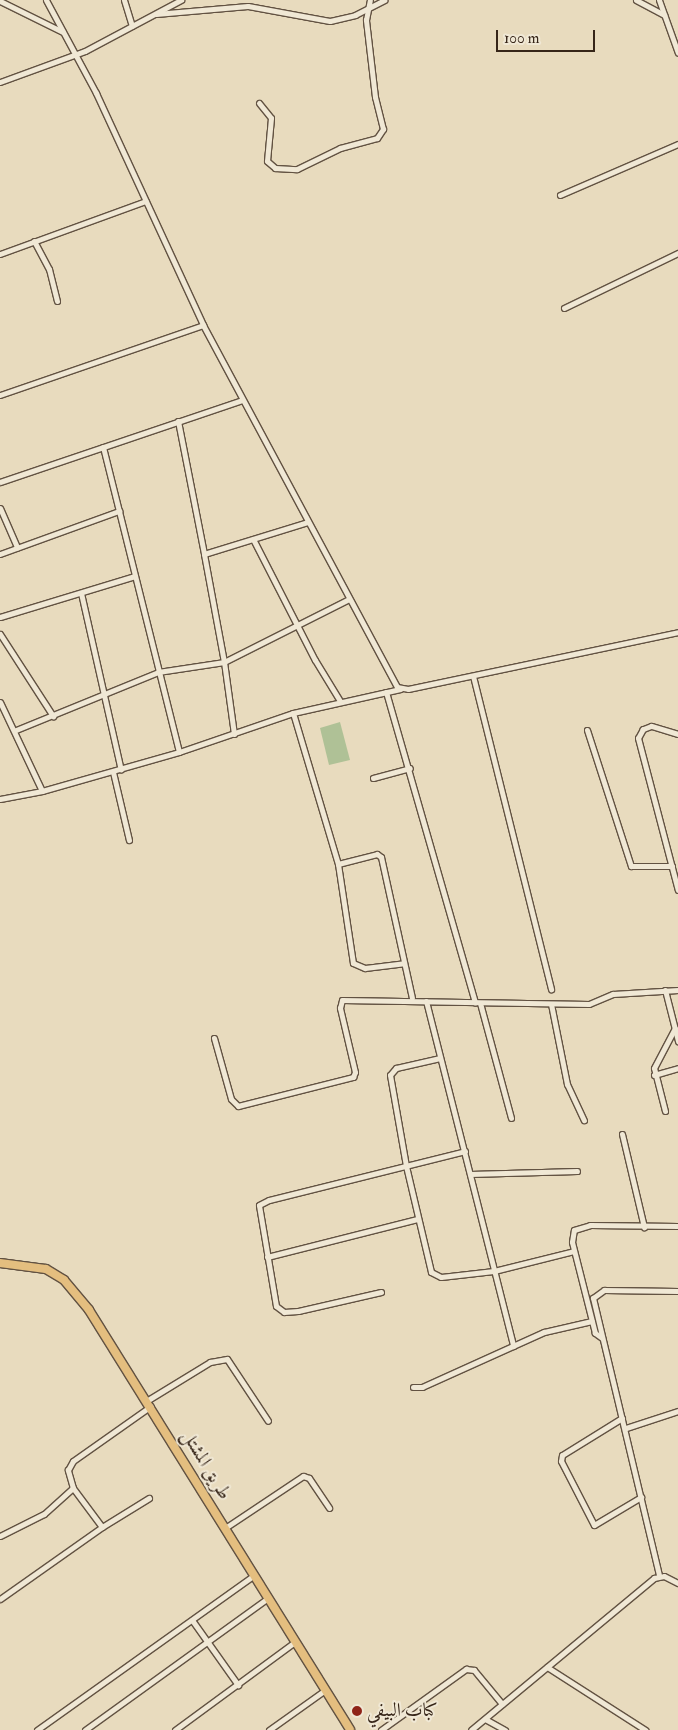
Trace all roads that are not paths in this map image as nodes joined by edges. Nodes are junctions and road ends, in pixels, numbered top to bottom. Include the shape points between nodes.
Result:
1 (46, 0) edge
2 (124, 0) edge
3 (181, 0) edge
4 (370, 0) edge
5 (384, 0) edge
6 (636, 0) edge
7 (659, 0) edge
8 (0, 1) edge
9 (369, 7) junction
10 (156, 14) junction
11 (664, 15) junction
12 (132, 26) junction
13 (64, 32) junction
14 (76, 54) junction
15 (678, 54) edge
16 (0, 82) edge
17 (258, 103) dead end
18 (678, 144) edge
19 (560, 196) dead end
20 (146, 201) junction
21 (34, 241) junction
22 (678, 253) edge
23 (0, 254) edge
24 (57, 301) dead end
25 (564, 308) dead end
26 (203, 325) junction
27 (0, 395) edge
28 (242, 400) junction
29 (178, 421) junction
30 (103, 446) junction
31 (0, 482) edge
32 (0, 508) edge
33 (119, 512) junction
34 (308, 522) junction
35 (253, 539) junction
36 (17, 547) junction
37 (0, 554) edge
38 (204, 554) junction
39 (135, 576) junction
40 (81, 593) junction
41 (349, 599) junction
42 (0, 617) edge
43 (296, 625) junction
44 (678, 632) edge
45 (0, 634) edge
46 (224, 662) junction
47 (158, 672) junction
48 (473, 676) junction
49 (400, 689) junction
50 (386, 692) junction
51 (105, 695) junction
52 (340, 701) junction
53 (0, 702) edge
54 (293, 713) junction
55 (53, 716) junction
56 (16, 730) junction
57 (587, 730) dead end
58 (234, 734) junction
59 (678, 734) edge
60 (179, 752) junction
61 (410, 768) junction
62 (121, 770) junction
63 (113, 772) junction
64 (372, 778) dead end
65 (42, 791) junction
66 (0, 799) edge
67 (129, 840) dead end
68 (338, 864) junction
69 (672, 866) junction
70 (676, 875) edge
71 (678, 890) edge
72 (404, 963) junction
73 (551, 989) dead end
74 (665, 990) junction
75 (678, 990) edge
76 (412, 998) junction
77 (426, 1001) junction
78 (477, 1003) junction
79 (551, 1004) junction
80 (675, 1028) junction
81 (214, 1038) dead end
82 (678, 1041) edge
83 (440, 1058) junction
84 (678, 1068) edge
85 (654, 1075) junction
86 (665, 1111) dead end
87 (511, 1118) dead end
88 (584, 1120) dead end
89 (622, 1134) dead end
90 (464, 1151) junction
91 (406, 1166) junction
92 (577, 1172) dead end
93 (470, 1174) junction
94 (417, 1219) junction
95 (678, 1226) edge
96 (644, 1227) junction
97 (574, 1251) junction
98 (267, 1257) junction
99 (0, 1263) edge
100 (494, 1270) junction
101 (678, 1291) edge
102 (381, 1292) dead end
103 (592, 1321) junction
104 (602, 1338) junction
105 (513, 1346) junction
106 (413, 1387) dead end
107 (150, 1403) junction
108 (678, 1411) edge
109 (622, 1418) junction
110 (268, 1421) dead end
111 (626, 1428) junction
112 (73, 1488) junction
113 (641, 1497) junction
114 (149, 1498) dead end
115 (329, 1508) dead end
116 (102, 1527) junction
117 (225, 1528) junction
118 (0, 1536) edge
119 (254, 1575) junction
120 (659, 1576) junction
121 (678, 1583) edge
122 (268, 1598) junction
123 (0, 1599) edge
124 (192, 1620) junction
125 (208, 1642) junction
126 (295, 1642) junction
127 (547, 1667) junction
128 (238, 1685) junction
129 (325, 1690) junction
130 (502, 1704) junction
131 (485, 1719) junction
132 (37, 1730) edge
133 (85, 1730) edge
134 (175, 1730) edge
135 (269, 1730) edge
136 (350, 1730) edge
137 (381, 1730) edge
138 (471, 1730) edge
139 (505, 1730) edge
140 (645, 1730) edge

1 - 13 street
2 - 12 street
3 - 10 street
4 - 9 street
5 - 9 street
6 - 11 street
7 - 11 street
8 - 13 street
9 - 10 street via 330,21 248,6
9 - 17 street via 366,20 375,97 383,130 378,138 340,148 297,169 275,168 267,161 271,118
10 - 12 street
11 - 15 street
12 - 14 street
13 - 14 street
14 - 16 street
14 - 20 street
18 - 19 street
20 - 21 street
20 - 26 street
21 - 23 street
21 - 24 street via 49,269
22 - 25 street
26 - 27 street
26 - 28 street
28 - 29 street
28 - 34 street
29 - 30 street
29 - 38 street
30 - 31 street
30 - 33 street
32 - 36 street
33 - 36 street
33 - 39 street
34 - 35 street
34 - 41 street
35 - 38 street
35 - 43 street
36 - 37 street
38 - 46 street
39 - 40 street
39 - 47 street
40 - 42 street
40 - 51 street
41 - 43 street
41 - 49 street
43 - 46 street
43 - 52 street
44 - 48 street
45 - 55 street
46 - 47 street
46 - 58 street
47 - 51 street
47 - 60 street
48 - 49 street
48 - 73 street
49 - 50 street
50 - 52 street
50 - 61 street
51 - 55 street
51 - 62 street
52 - 54 street
53 - 56 street
54 - 58 street
54 - 68 street
55 - 56 street
56 - 65 street
57 - 69 street via 631,866
58 - 60 street
59 - 69 street via 652,726 643,729 638,738
60 - 62 street
61 - 64 street
61 - 78 street
62 - 63 street
63 - 65 street
63 - 67 street
65 - 66 street
68 - 72 street via 353,963 364,968
68 - 72 street via 378,854 382,857
69 - 70 street
70 - 71 street
72 - 76 street
74 - 75 street
74 - 79 street via 613,994 592,1004
74 - 80 street
76 - 77 street
76 - 81 street via 348,999 339,1002 355,1072 353,1077 238,1106 231,1099
77 - 78 street
77 - 83 street
78 - 79 street
78 - 87 street
79 - 88 street via 567,1084
80 - 82 street
80 - 85 street via 658,1057
83 - 90 street
83 - 91 street via 396,1068 390,1075
84 - 85 street
85 - 86 street
89 - 96 street
90 - 91 street
90 - 93 street
91 - 94 street
91 - 98 street via 262,1202 258,1210
92 - 93 street
93 - 100 street
94 - 98 street
94 - 100 street via 433,1275
95 - 96 street
96 - 97 street via 580,1226 572,1236
97 - 100 street
97 - 103 street
98 - 102 street via 276,1306 284,1312 317,1308
99 - 107 main road, طريق المشتل via 46,1269 64,1280 93,1315
100 - 105 street
101 - 104 street via 600,1291 593,1298
103 - 104 street via 596,1336
103 - 105 street via 544,1332
104 - 109 street
105 - 106 street via 422,1387
107 - 110 street via 210,1362 227,1359
107 - 112 street via 73,1461 68,1470
107 - 117 main road, طريق المشتل
108 - 111 street
109 - 111 street
109 - 113 street via 562,1455 561,1460 594,1525
111 - 113 street
112 - 116 street
112 - 118 street via 44,1514
113 - 120 street
114 - 116 street
115 - 117 street via 309,1478 303,1476
116 - 123 street
117 - 119 main road, طريق المشتل
119 - 122 main road, طريق المشتل
119 - 124 street
120 - 121 street
120 - 127 street
122 - 125 street
122 - 126 main road, طريق المشتل
124 - 125 street
124 - 132 street
125 - 128 street
125 - 133 street
126 - 128 street
126 - 129 main road, طريق المشتل
127 - 130 street
127 - 140 street
128 - 134 street
129 - 135 street
129 - 136 main road, طريق المشتل
130 - 131 street
130 - 137 street via 474,1670 466,1669
131 - 138 street
131 - 139 street

